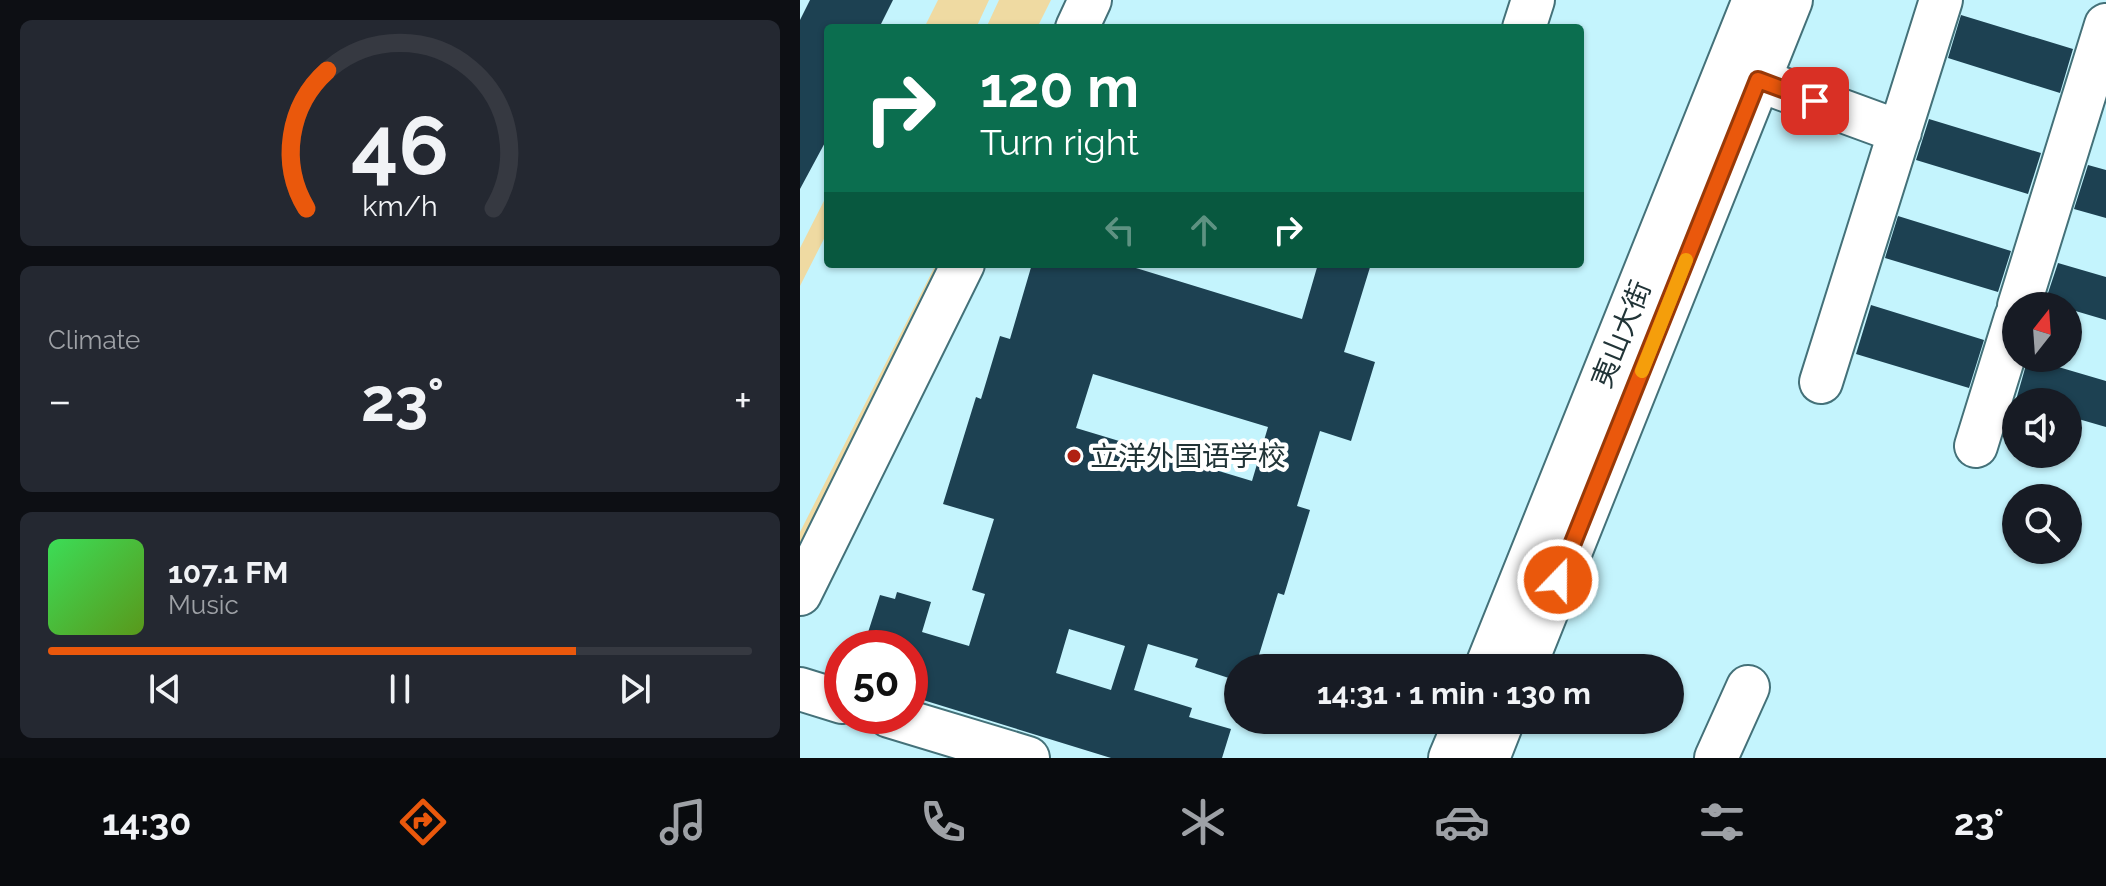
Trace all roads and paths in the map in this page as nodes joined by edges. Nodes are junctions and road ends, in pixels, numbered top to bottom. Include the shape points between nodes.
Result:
1 (1090, 0) edge
2 (1533, 0) edge
3 (1755, 0) edge
4 (1790, 0) edge
5 (1941, 0) edge
6 (1079, 24) edge
7 (1525, 24) edge
8 (2106, 25) edge
9 (1758, 80) junction
10 (1900, 132) junction
11 (961, 268) edge
12 (2023, 292) edge
13 (2002, 362) edge
14 (1821, 382) dead end
15 (1976, 446) dead end
16 (800, 594) edge
17 (1493, 654) edge
18 (1529, 654) edge
19 (1748, 687) dead end
20 (800, 689) edge
21 (824, 696) edge
22 (928, 728) edge
23 (1461, 734) edge
24 (1496, 734) edge
25 (1028, 758) edge
26 (1451, 758) edge
27 (1487, 758) edge
28 (1716, 758) edge

1 - 6 lane
2 - 7 lane
3 - 17 main road, 夷山大街
4 - 9 main road, 夷山大街
5 - 10 lane
8 - 12 lane
9 - 10 lane
9 - 18 main road, 夷山大街
10 - 14 lane
11 - 16 lane
13 - 15 lane
19 - 28 lane
20 - 21 lane
22 - 25 lane
23 - 26 main road
24 - 27 main road

